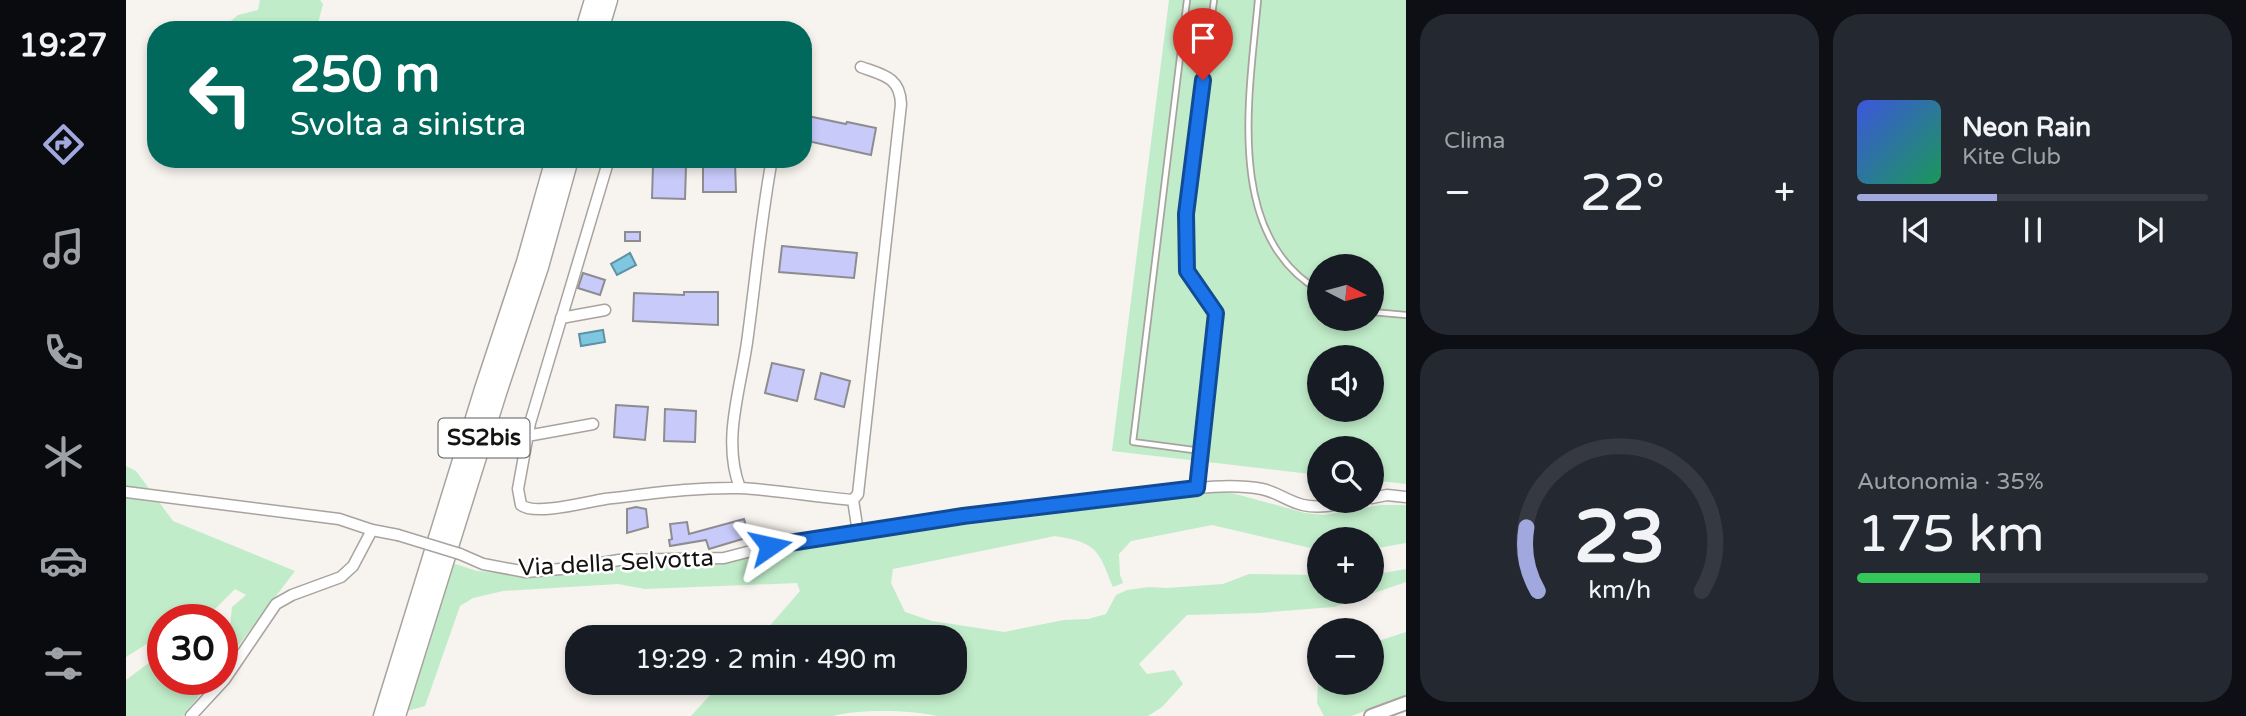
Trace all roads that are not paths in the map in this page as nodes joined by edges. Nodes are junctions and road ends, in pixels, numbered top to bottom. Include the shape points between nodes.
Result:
1 (593, 0) edge
2 (609, 0) edge
3 (1187, 0) edge
4 (1213, 0) edge
5 (1258, 0) edge
6 (587, 21) edge
7 (603, 21) edge
8 (860, 67) dead end
9 (551, 168) edge
10 (568, 168) edge
11 (606, 168) edge
12 (771, 168) edge
13 (1307, 284) edge
14 (605, 310) dead end
15 (1384, 313) edge
16 (1406, 315) edge
17 (561, 318) junction
18 (593, 424) dead end
19 (527, 436) junction
20 (1201, 451) junction
21 (740, 488) junction
22 (1197, 488) junction
23 (126, 492) edge
24 (1384, 496) edge
25 (1406, 497) edge
26 (853, 500) junction
27 (1307, 505) edge
28 (372, 530) junction
29 (858, 532) junction
30 (1406, 703) edge
31 (191, 716) edge
32 (382, 716) edge
33 (397, 716) edge
34 (1371, 716) edge

1 - 6 highway
2 - 7 highway
3 - 20 lane via 1133,442
4 - 20 lane via 1186,214 1187,271 1216,313
5 - 13 lane via 1248,108 1249,161 1268,236 1286,264
8 - 26 street via 894,83 901,104 858,494
9 - 32 highway, SS2bis
10 - 33 highway, SS2bis
11 - 17 street
12 - 21 street via 732,436 732,462
14 - 17 street
15 - 16 lane
17 - 19 street
18 - 19 street
19 - 21 street via 518,489 520,503 527,509
20 - 22 lane
21 - 26 street
22 - 27 street, Via della Selvotta via 1267,490
22 - 29 street, Via della Selvotta
23 - 28 street, Via della Selvotta via 339,519
24 - 25 street
26 - 29 street
28 - 29 street, Via della Selvotta, bridge via 483,564 526,572 631,559 724,558 786,542
28 - 31 street via 354,566 341,577 276,604 225,679
30 - 34 street

